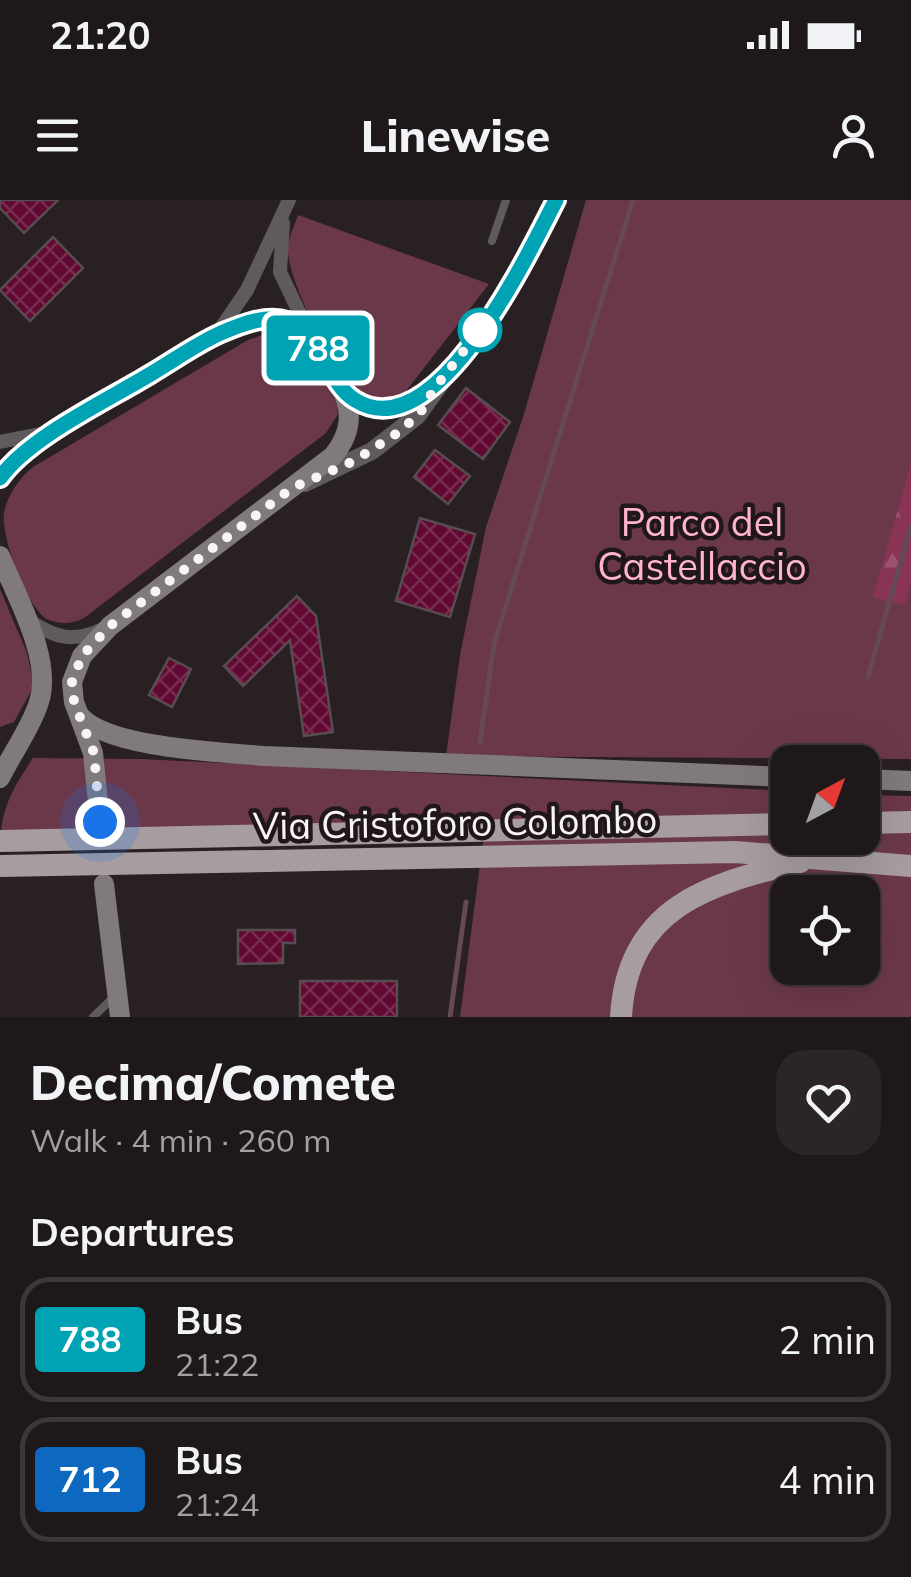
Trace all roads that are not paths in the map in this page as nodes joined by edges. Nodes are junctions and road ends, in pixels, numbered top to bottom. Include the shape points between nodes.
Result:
1 (289, 200) edge
2 (506, 200) edge
3 (556, 200) edge
4 (283, 218) junction
5 (492, 241) dead end
6 (217, 335) junction
7 (316, 346) junction
8 (434, 389) junction
9 (343, 392) junction
10 (69, 424) junction
11 (0, 442) edge
12 (0, 478) edge
13 (292, 488) junction
14 (0, 556) edge
15 (26, 619) junction
16 (110, 626) junction
17 (78, 714) junction
18 (30, 722) junction
19 (0, 743) edge
20 (770, 776) edge
21 (0, 778) edge
22 (880, 780) edge
23 (911, 781) edge
24 (100, 822) dead end
25 (911, 822) edge
26 (880, 823) edge
27 (770, 824) edge
28 (0, 840) edge
29 (820, 857) junction
30 (0, 866) edge
31 (911, 866) edge
32 (104, 884) dead end
33 (117, 994) junction
34 (93, 1017) edge
35 (120, 1017) edge
36 (621, 1017) edge

1 - 4 street
2 - 5 lane
3 - 8 street via 500,301
4 - 6 street
4 - 7 street via 280,272
6 - 7 main road via 274,319 299,328
6 - 10 main road
7 - 9 main road
8 - 9 street via 407,404 381,408
8 - 13 street via 417,416 387,441
9 - 13 main road via 350,417 345,438
10 - 11 street
10 - 12 main road via 25,452
13 - 16 main road
14 - 15 main road
15 - 16 street via 66,639
15 - 18 main road via 42,673
16 - 17 main road via 76,666
17 - 20 main road, Via Cristoforo Colombo via 112,735 246,754
17 - 24 main road via 94,753
18 - 19 main road
18 - 21 main road
22 - 23 main road
25 - 26 highway
27 - 28 highway, Via Cristoforo Colombo
29 - 30 highway, Via Cristoforo Colombo via 687,852
29 - 31 highway, Via Cristoforo Colombo
29 - 36 highway via 733,878 664,916 633,958
32 - 33 main road
33 - 34 lane
33 - 35 main road

